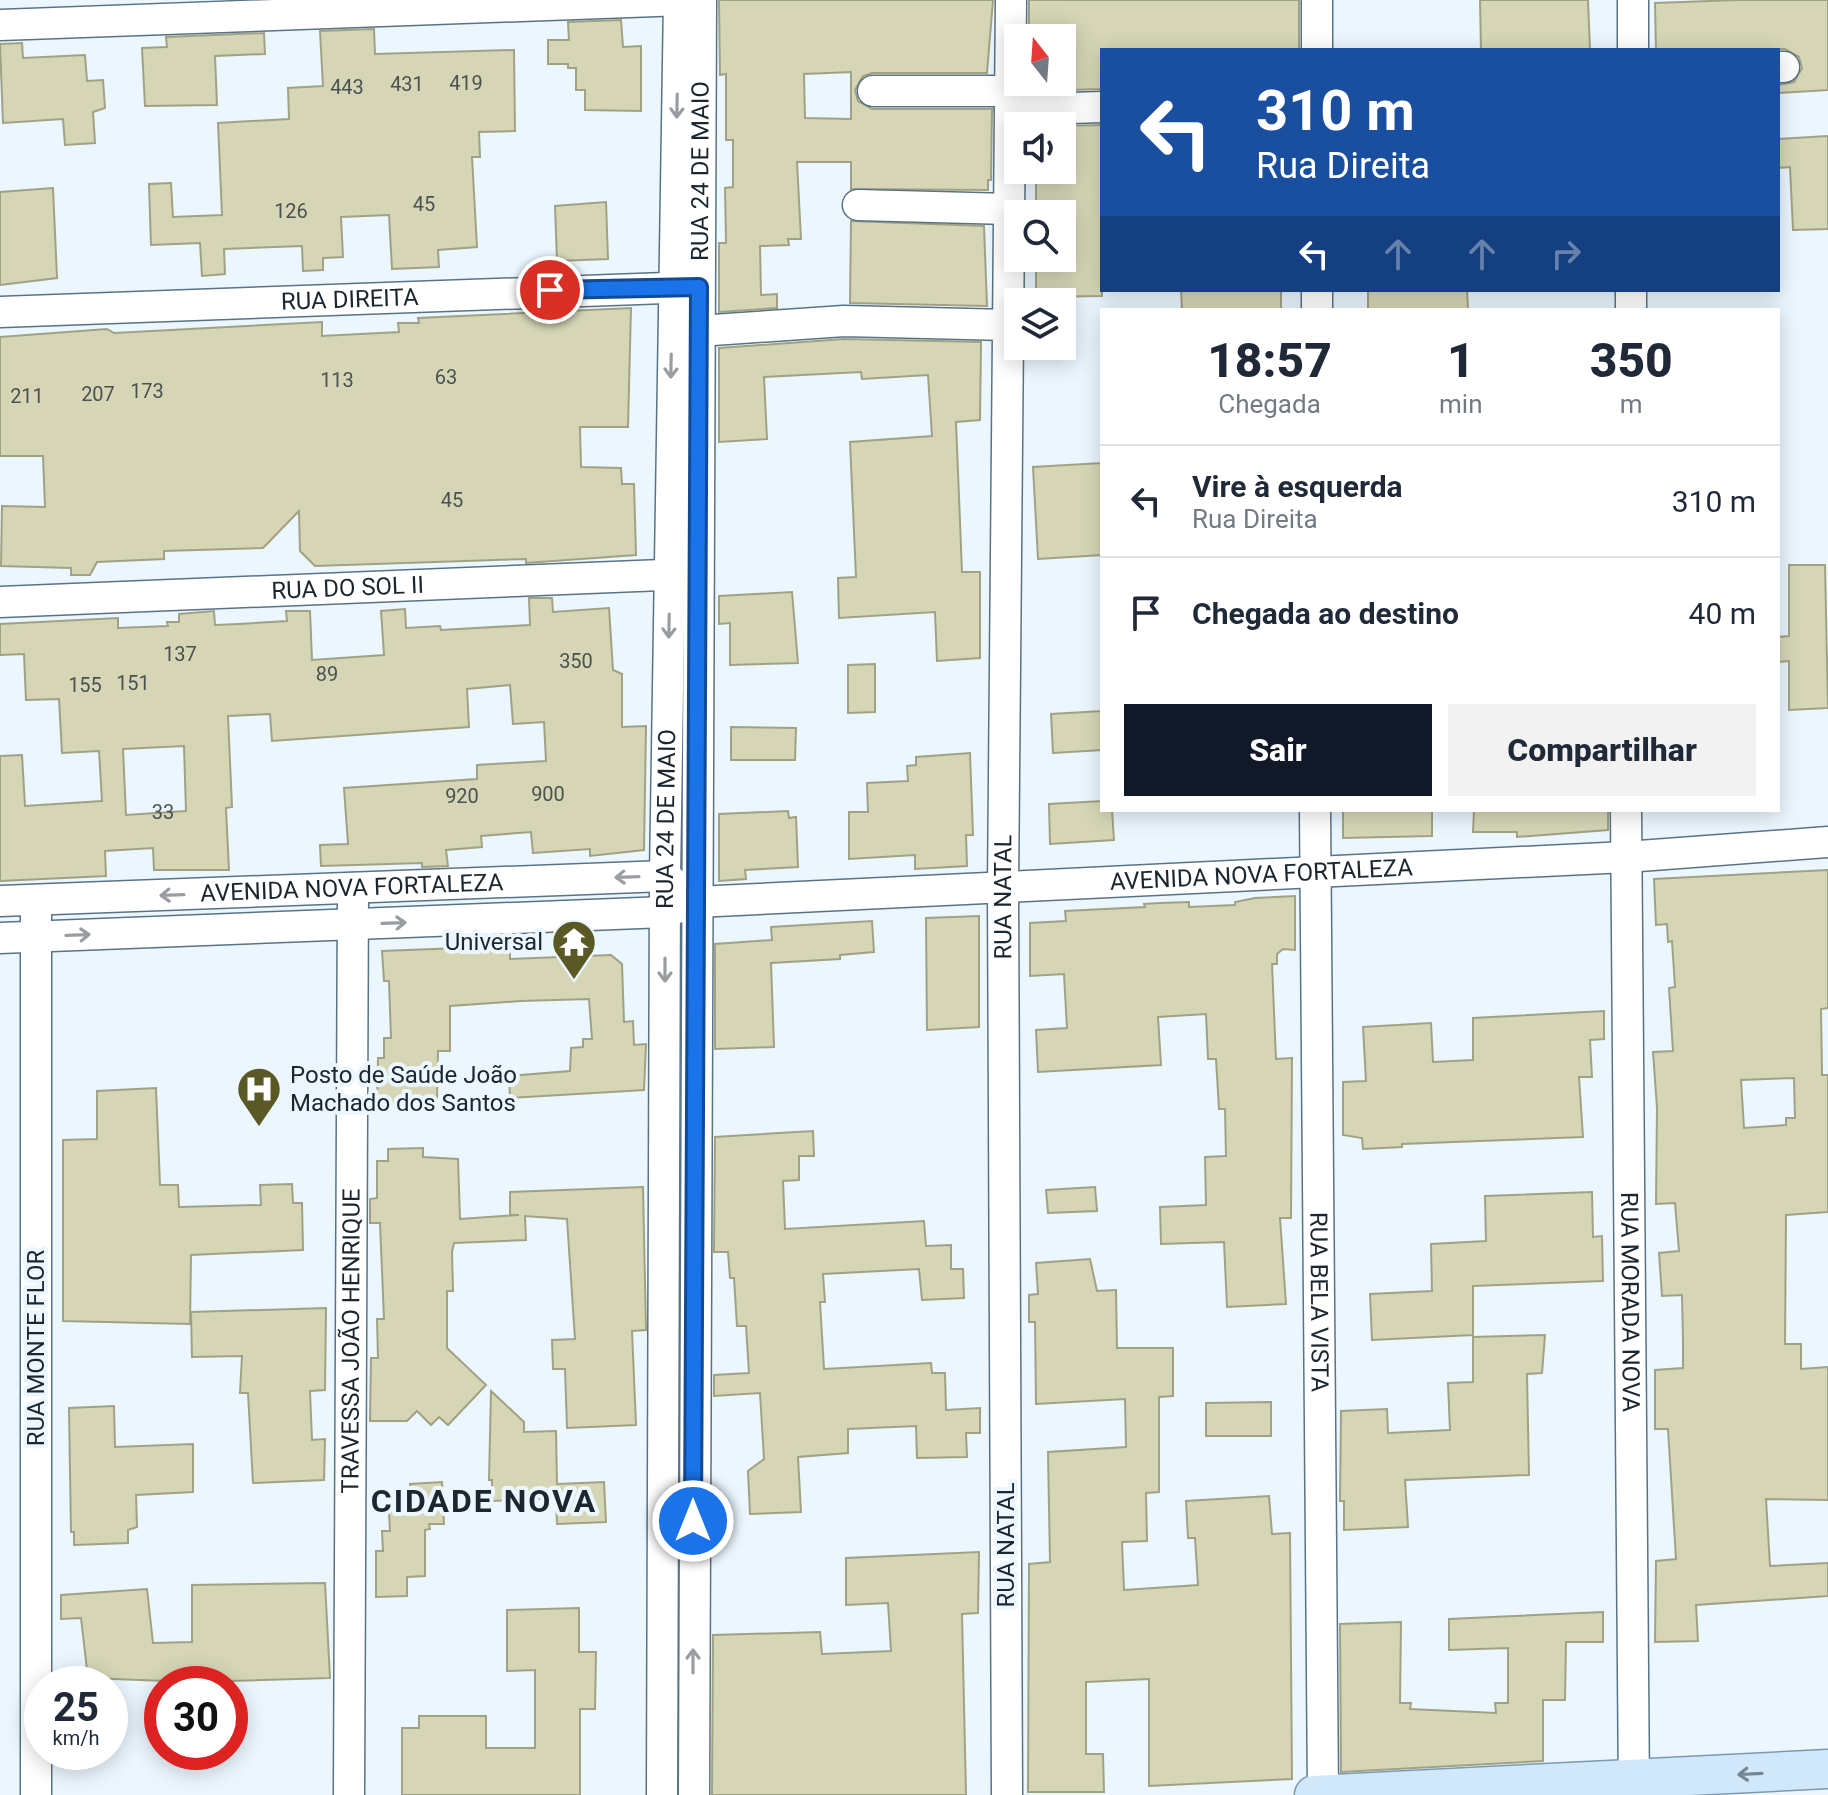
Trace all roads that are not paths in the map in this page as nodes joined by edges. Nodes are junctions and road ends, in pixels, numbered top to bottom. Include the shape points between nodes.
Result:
1 (681, 0) edge
2 (701, 0) edge
3 (1011, 0) edge
4 (1317, 0) edge
5 (1633, 0) edge
6 (346, 6) edge
7 (0, 25) edge
8 (1317, 48) edge
9 (1633, 48) edge
10 (873, 91) dead end
11 (1010, 100) junction
12 (1100, 107) edge
13 (1009, 200) edge
14 (858, 205) dead end
15 (1004, 209) edge
16 (686, 286) junction
17 (0, 312) edge
18 (1004, 325) edge
19 (698, 331) junction
20 (1008, 360) edge
21 (683, 574) junction
22 (0, 602) edge
23 (1315, 812) edge
24 (1626, 812) edge
25 (1828, 842) edge
26 (1626, 857) junction
27 (1315, 872) junction
28 (665, 876) junction
29 (353, 888) junction
30 (1003, 888) junction
31 (36, 900) junction
32 (0, 901) edge
33 (696, 902) junction
34 (665, 912) junction
35 (353, 925) junction
36 (37, 936) junction
37 (0, 938) edge
38 (679, 1112) junction
39 (664, 1396) junction
40 (694, 1397) junction
41 (678, 1707) junction
42 (1828, 1769) edge
43 (1635, 1788) edge
44 (1323, 1794) edge
45 (36, 1795) edge
46 (349, 1795) edge
47 (662, 1795) edge
48 (694, 1795) edge
49 (1007, 1795) edge
50 (1314, 1795) edge

1 - 6 street
1 -> 16 street, RUA 24 DE MAIO
2 - 16 street, RUA 24 DE MAIO
3 - 11 street, RUA NATAL
4 - 8 street
5 - 9 street
6 - 7 street
10 - 11 street
11 - 12 street
11 - 13 street, RUA NATAL
14 - 15 street
16 - 17 street, RUA DIREITA
16 - 19 street, RUA 24 DE MAIO
16 -> 21 street, RUA 24 DE MAIO
18 - 19 street via 844,321
19 - 21 street, RUA 24 DE MAIO
20 - 30 street, RUA NATAL
21 - 22 street, RUA DO SOL II
21 -> 28 street, RUA 24 DE MAIO
21 - 33 street, RUA 24 DE MAIO
23 - 27 street, RUA BELA VISTA
24 - 26 street, RUA MORADA NOVA
25 - 26 street, AVENIDA NOVA FORTALEZA
26 - 27 street, AVENIDA NOVA FORTALEZA
26 - 43 street, RUA MORADA NOVA
27 - 30 street, AVENIDA NOVA FORTALEZA
27 - 44 street, RUA BELA VISTA
28 -> 29 street, AVENIDA NOVA FORTALEZA
28 - 33 street
28 - 34 street, RUA 24 DE MAIO
29 -> 31 street, AVENIDA NOVA FORTALEZA
29 - 35 street, TRAVESSA JOÃO HENRIQUE
30 - 33 street, AVENIDA NOVA FORTALEZA
30 - 49 street, RUA NATAL
31 - 32 street, AVENIDA NOVA FORTALEZA
31 - 36 street, RUA MONTE FLOR
33 - 34 street, AVENIDA NOVA FORTALEZA
33 - 38 street, RUA 24 DE MAIO
35 -> 34 street, AVENIDA NOVA FORTALEZA
34 -> 38 street, RUA 24 DE MAIO
36 -> 35 street, AVENIDA NOVA FORTALEZA
35 - 46 street, TRAVESSA JOÃO HENRIQUE
36 - 37 street, AVENIDA NOVA FORTALEZA
36 - 45 street, RUA MONTE FLOR
38 - 39 street, RUA 24 DE MAIO
38 - 40 street, RUA 24 DE MAIO
39 - 40 street
39 - 41 street, RUA 24 DE MAIO
41 -> 40 street, RUA 24 DE MAIO
41 - 47 street, RUA 24 DE MAIO
41 - 48 street, RUA 24 DE MAIO
42 -> 43 main road
43 - 44 main road
44 - 50 main road

